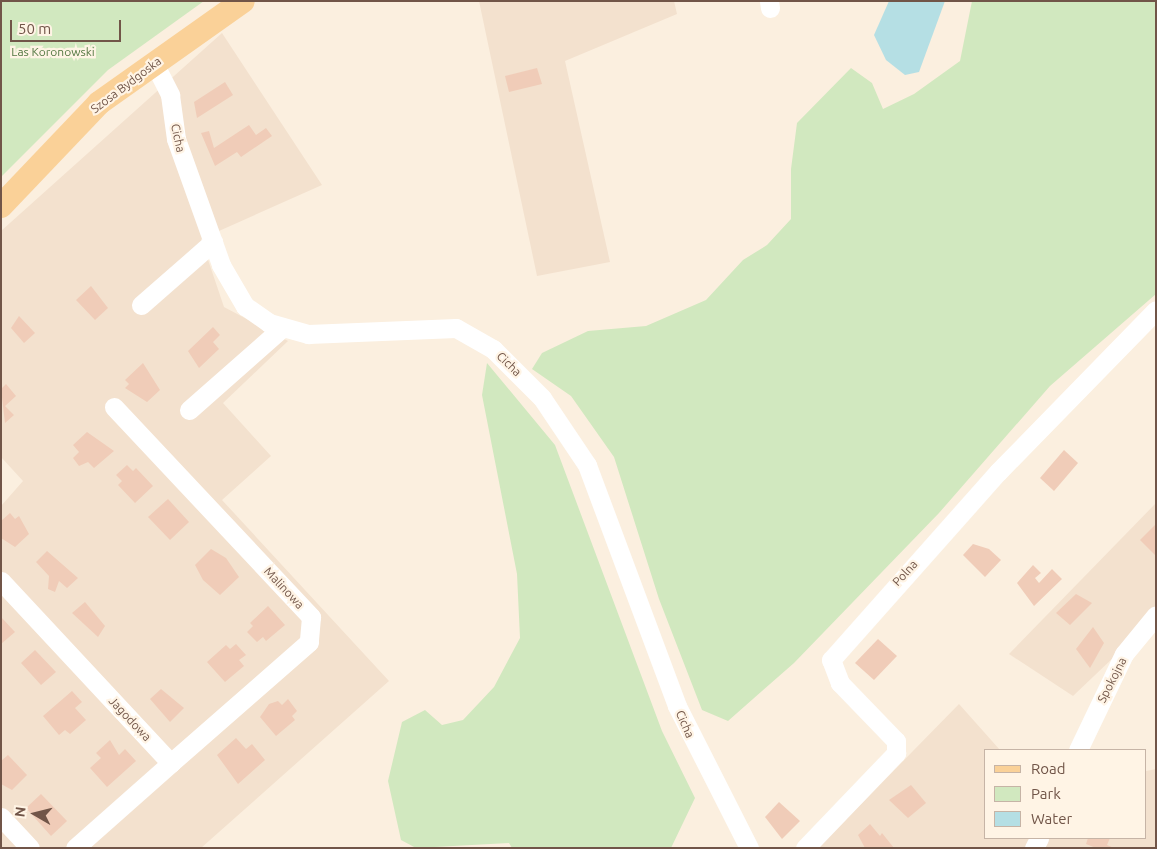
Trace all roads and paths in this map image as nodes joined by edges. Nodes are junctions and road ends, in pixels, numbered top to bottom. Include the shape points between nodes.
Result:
1 (243, 1) edge
2 (154, 63) junction
3 (1, 206) edge
4 (213, 242) junction
5 (141, 305) dead end
6 (1156, 310) edge
7 (282, 328) junction
8 (114, 407) dead end
9 (189, 410) dead end
10 (1, 580) edge
11 (1156, 615) edge
12 (1078, 749) edge
13 (171, 763) junction
14 (1, 817) edge
15 (30, 848) edge
16 (75, 848) edge
17 (749, 848) edge
18 (805, 848) edge

1 - 2 main road, Szosa Bydgoska
2 - 3 main road, Szosa Bydgoska via 99,102
2 - 4 street, Cicha via 170,95 176,139
4 - 5 street
4 - 7 street, Cicha via 245,306
6 - 18 street, Polna via 992,479 831,660 840,683 896,741 896,753
7 - 9 street
7 - 17 street, Cicha via 331,335 456,328 493,349 542,398 587,465 677,706
8 - 13 street, Malinowa via 312,617 309,642
10 - 13 street, Jagodowa
11 - 12 street, Spokojna via 1124,654
13 - 16 street
14 - 15 street

